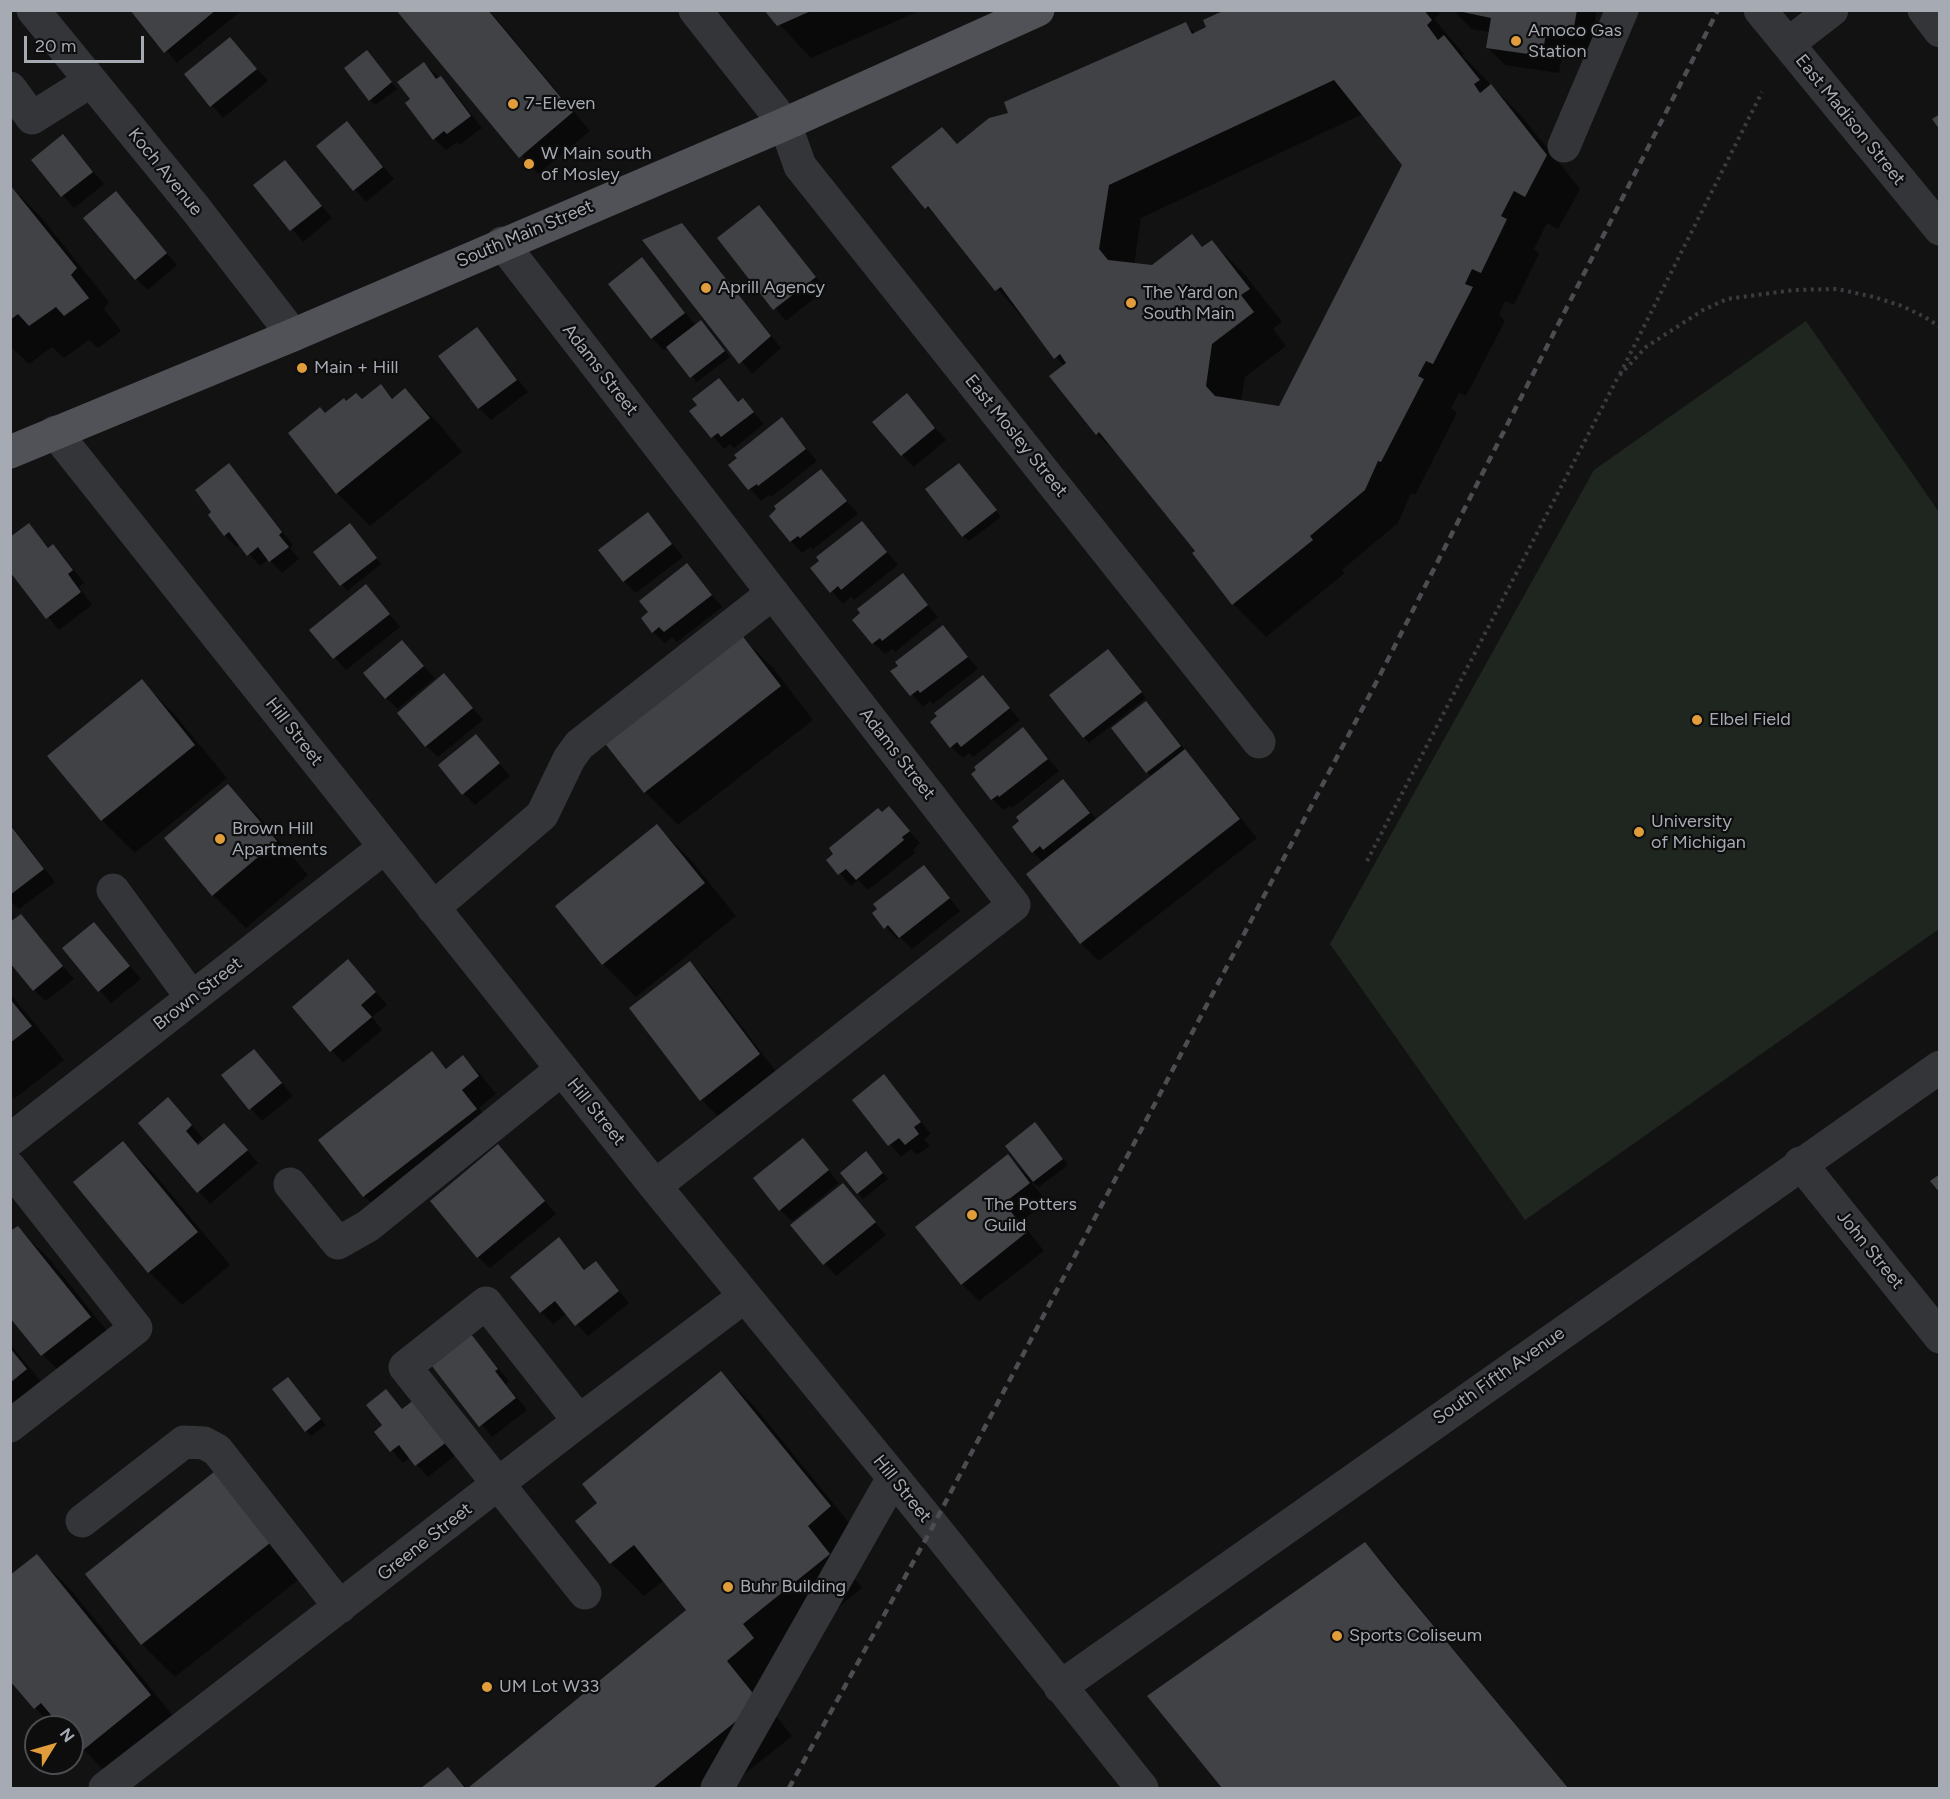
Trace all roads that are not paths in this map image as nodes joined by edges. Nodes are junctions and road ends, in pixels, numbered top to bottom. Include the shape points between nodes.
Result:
1 (33, 10) edge
2 (695, 10) edge
3 (1038, 10) edge
4 (1622, 10) edge
5 (1760, 10) edge
6 (1832, 10) edge
7 (1924, 10) edge
8 (1940, 31) edge
9 (1788, 44) junction
10 (91, 81) junction
11 (10, 88) edge
12 (785, 124) junction
13 (1564, 146) dead end
14 (1940, 229) edge
15 (502, 243) junction
16 (293, 335) junction
17 (56, 432) junction
18 (10, 452) edge
19 (773, 593) junction
20 (1259, 741) dead end
21 (385, 847) junction
22 (113, 890) dead end
23 (433, 908) junction
24 (192, 998) junction
25 (1940, 1067) edge
26 (562, 1070) junction
27 (10, 1140) edge
28 (1800, 1163) junction
29 (10, 1168) edge
30 (290, 1184) dead end
31 (655, 1186) junction
32 (745, 1296) junction
33 (1940, 1337) edge
34 (579, 1421) junction
35 (10, 1426) edge
36 (893, 1478) junction
37 (499, 1485) junction
38 (82, 1521) dead end
39 (585, 1593) dead end
40 (340, 1607) junction
41 (1060, 1687) junction
42 (105, 1788) edge
43 (717, 1788) edge
44 (1142, 1788) edge

1 - 10 street, Koch Avenue
2 - 12 street, East Mosley Street
3 - 12 main road, South Main Street
4 - 13 street
5 - 9 street, East Madison Street
6 - 9 street
7 - 8 street
9 - 14 street, East Madison Street
10 - 11 street via 32,118
10 - 16 street, Koch Avenue
12 - 15 main road, South Main Street
12 - 20 street, East Mosley Street via 800,166
15 - 16 main road, South Main Street
15 - 19 street, Adams Street
16 - 17 main road, South Main Street
17 - 18 main road, South Main Street
17 - 21 street, Hill Street
19 - 23 street via 579,745 568,759 547,808 535,823
19 - 31 street, Adams Street via 1014,905
21 - 23 street, Hill Street
21 - 24 street, Brown Street
22 - 24 street
23 - 26 street, Hill Street
24 - 27 street, Brown Street
25 - 28 street, South Fifth Avenue
26 - 30 street via 368,1226 338,1243
26 - 31 street, Hill Street
28 - 33 street, John Street
28 - 41 street, South Fifth Avenue
29 - 35 street via 136,1328
31 - 32 street, Hill Street
32 - 34 street, Greene Street
32 - 36 street, Hill Street
34 - 37 street, Greene Street
34 - 37 street via 486,1303 414,1359 405,1367
36 - 41 street, Hill Street
36 - 43 street
37 - 39 street
37 - 40 street, Greene Street
38 - 40 street via 184,1442 204,1443 217,1450
40 - 42 street, Greene Street
41 - 44 street, Hill Street

